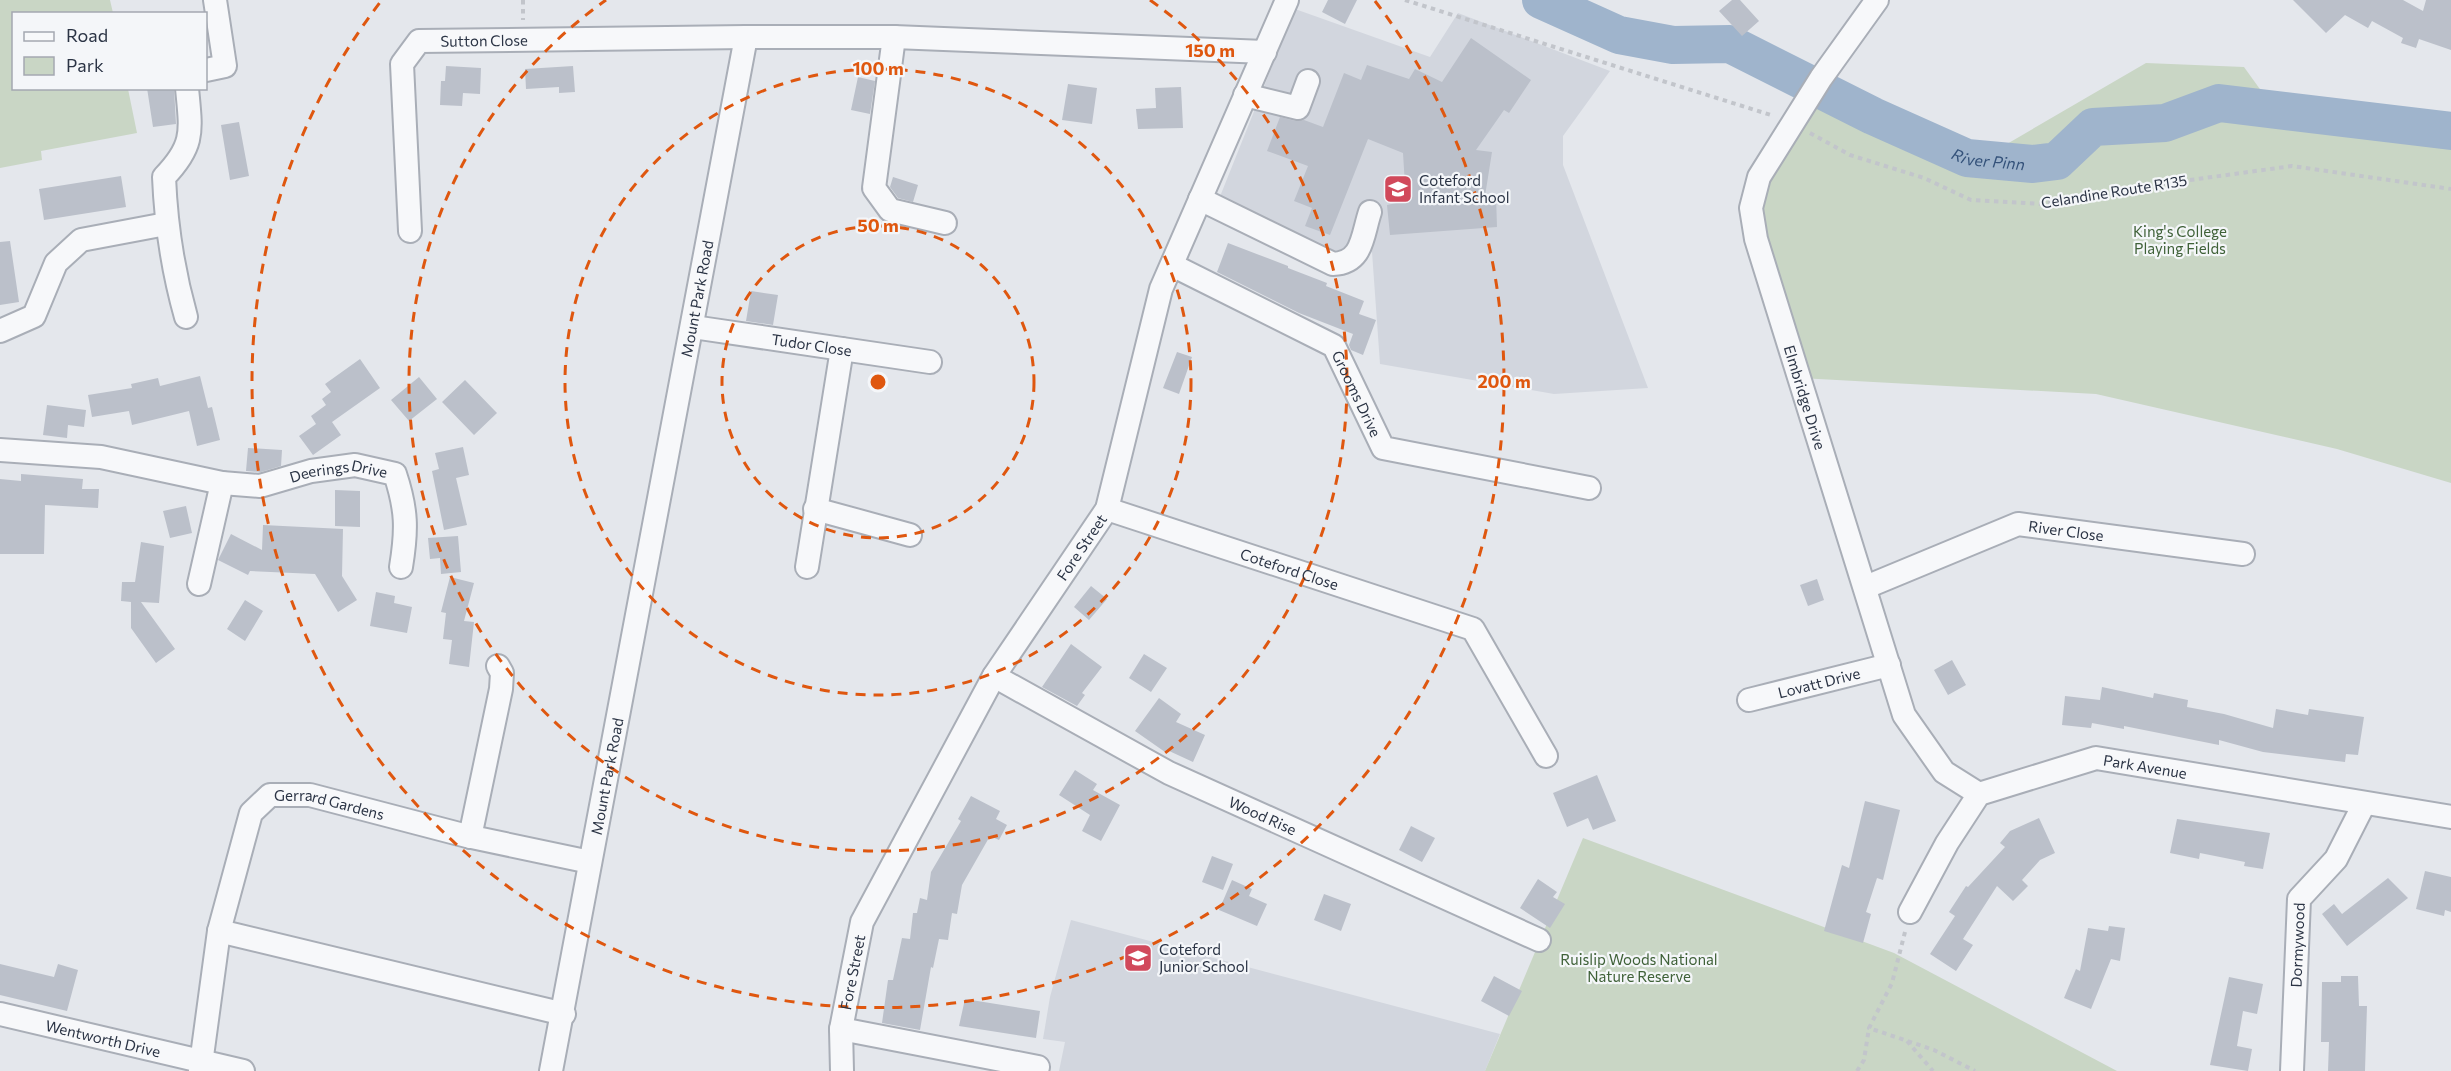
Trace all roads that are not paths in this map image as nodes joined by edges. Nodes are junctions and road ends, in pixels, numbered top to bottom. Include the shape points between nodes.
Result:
1 (215, 0) edge
2 (1287, 0) edge
3 (1877, 0) edge
4 (746, 37) junction
5 (894, 37) junction
6 (1265, 52) junction
7 (207, 70) edge
8 (1308, 81) dead end
9 (187, 90) edge
10 (1245, 95) junction
11 (1200, 199) junction
12 (1370, 212) dead end
13 (945, 223) dead end
14 (166, 224) junction
15 (410, 231) dead end
16 (1172, 265) junction
17 (186, 317) dead end
18 (693, 327) junction
19 (0, 331) edge
20 (842, 349) junction
21 (930, 362) dead end
22 (0, 450) edge
23 (222, 483) junction
24 (1589, 488) dead end
25 (814, 509) junction
26 (1107, 509) junction
27 (910, 535) dead end
28 (2243, 554) dead end
29 (401, 567) dead end
30 (807, 567) dead end
31 (199, 584) dead end
32 (1866, 587) junction
33 (1888, 665) junction
34 (498, 666) dead end
35 (994, 676) junction
36 (1749, 700) dead end
37 (1546, 756) dead end
38 (1979, 794) junction
39 (2364, 804) junction
40 (2451, 817) edge
41 (470, 837) junction
42 (590, 862) junction
43 (1910, 912) road end
44 (219, 931) junction
45 (1539, 940) dead end
46 (0, 1014) edge
47 (564, 1014) junction
48 (841, 1029) junction
49 (201, 1066) edge
50 (1038, 1067) dead end
51 (243, 1071) edge
52 (551, 1071) edge
53 (842, 1071) edge
54 (2292, 1071) edge

1 - 7 street via 225,66
2 - 6 street, Fore Street
3 - 32 street, Elmbridge Drive via 1792,123 1754,190 1751,208 1754,229
4 - 5 street
4 - 15 street, Sutton Close via 419,41 402,64
4 - 18 street, Mount Park Road
5 - 6 street
5 - 13 street via 874,188 890,210
6 - 10 street, Fore Street
8 - 10 street via 1298,108
9 - 14 street via 188,147 164,177
10 - 11 street, Fore Street
11 - 12 street via 1333,264 1346,263 1356,256
11 - 16 street, Fore Street
14 - 17 street
14 - 19 street via 81,240 56,263 34,316
16 - 24 street, Grooms Drive via 1334,346 1383,448
16 - 26 street, Fore Street via 1161,289
18 - 20 street, Tudor Close
18 - 42 street, Mount Park Road
20 - 21 street, Tudor Close
20 - 25 street
22 - 23 street, Deerings Drive via 101,457
23 - 29 street, Deerings Drive via 260,486 311,471 355,465 394,474 404,502 407,531
23 - 31 street
25 - 27 street
25 - 30 street
26 - 35 street, Fore Street
26 - 37 street, Coteford Close via 1473,629
28 - 32 street, River Close via 2018,524
32 - 33 street, Elmbridge Drive
33 - 36 street, Lovatt Drive
33 - 38 street, Elmbridge Drive via 1904,715 1944,772
34 - 41 street via 502,673 501,689
35 - 45 street, Wood Rise via 1169,773
35 - 48 street, Fore Street via 862,922
38 - 39 street, Park Avenue via 2096,758
38 - 43 street
39 - 40 street, Park Avenue
39 - 54 street, Dormywood via 2336,859 2299,899
41 - 42 street, Gerrard Gardens
41 - 44 street, Gerrard Gardens via 310,795 270,795 251,813
42 - 47 street, Mount Park Road
44 - 47 street
44 - 49 street, Gerrard Gardens
46 - 49 street, Wentworth Drive
47 - 52 street, Mount Park Road
48 - 50 street
48 - 53 street, Fore Street
49 - 51 street, Wentworth Drive

